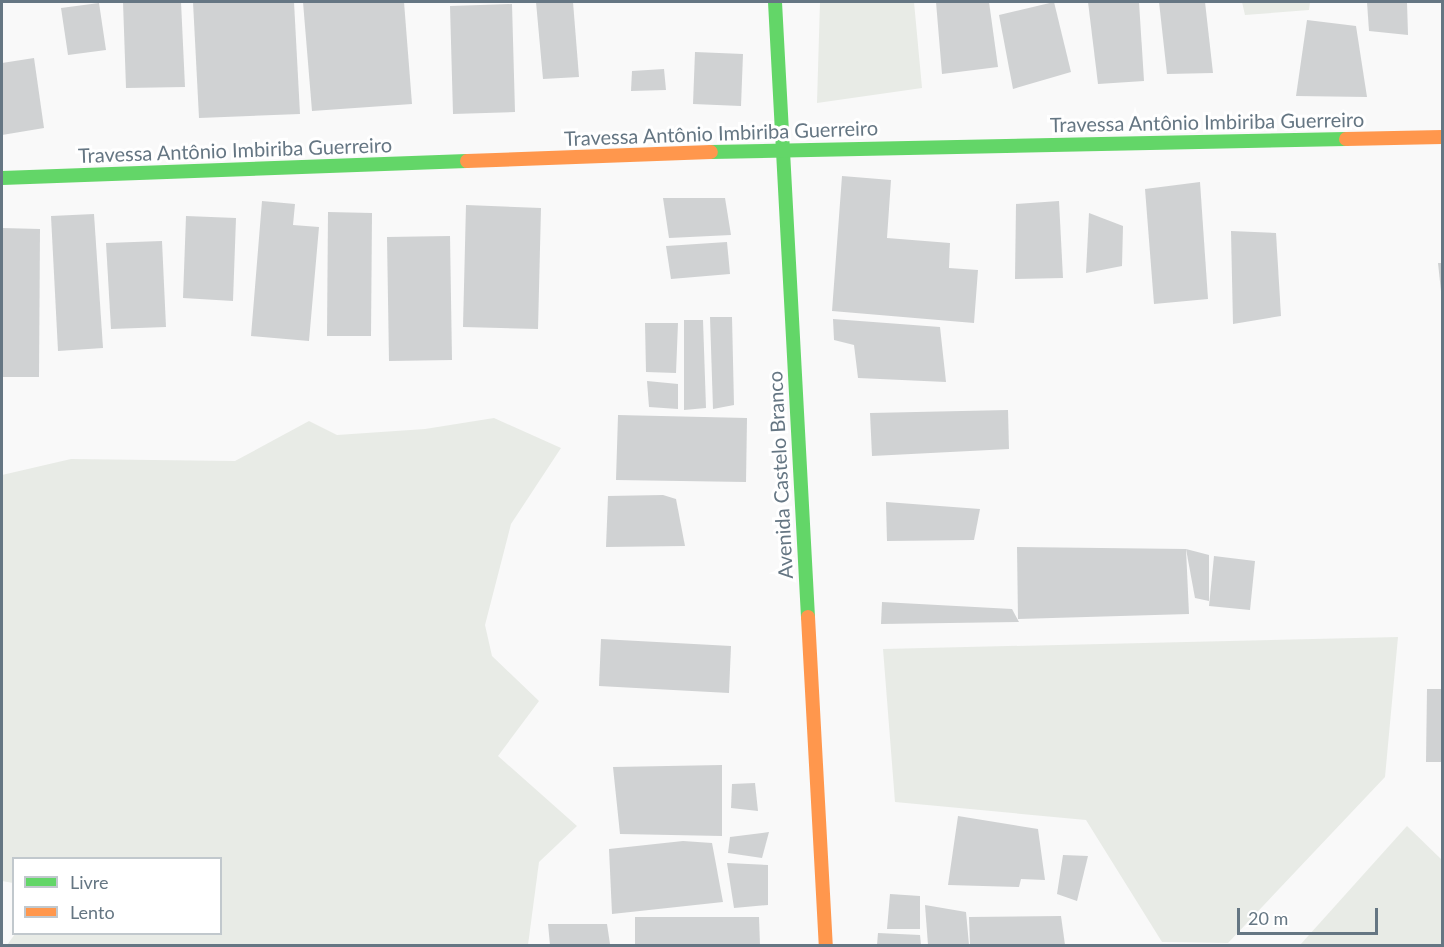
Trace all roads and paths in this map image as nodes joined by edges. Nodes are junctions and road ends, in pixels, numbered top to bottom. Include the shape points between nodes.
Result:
1 (775, 2) edge
2 (1443, 137) edge
3 (781, 149) junction
4 (2, 178) edge
5 (826, 945) edge

1 - 3 street, Avenida Castelo Branco
2 - 3 street, Travessa Antônio Imbiriba Guerreiro
3 - 4 street, Travessa Antônio Imbiriba Guerreiro
3 - 5 street, Avenida Castelo Branco

